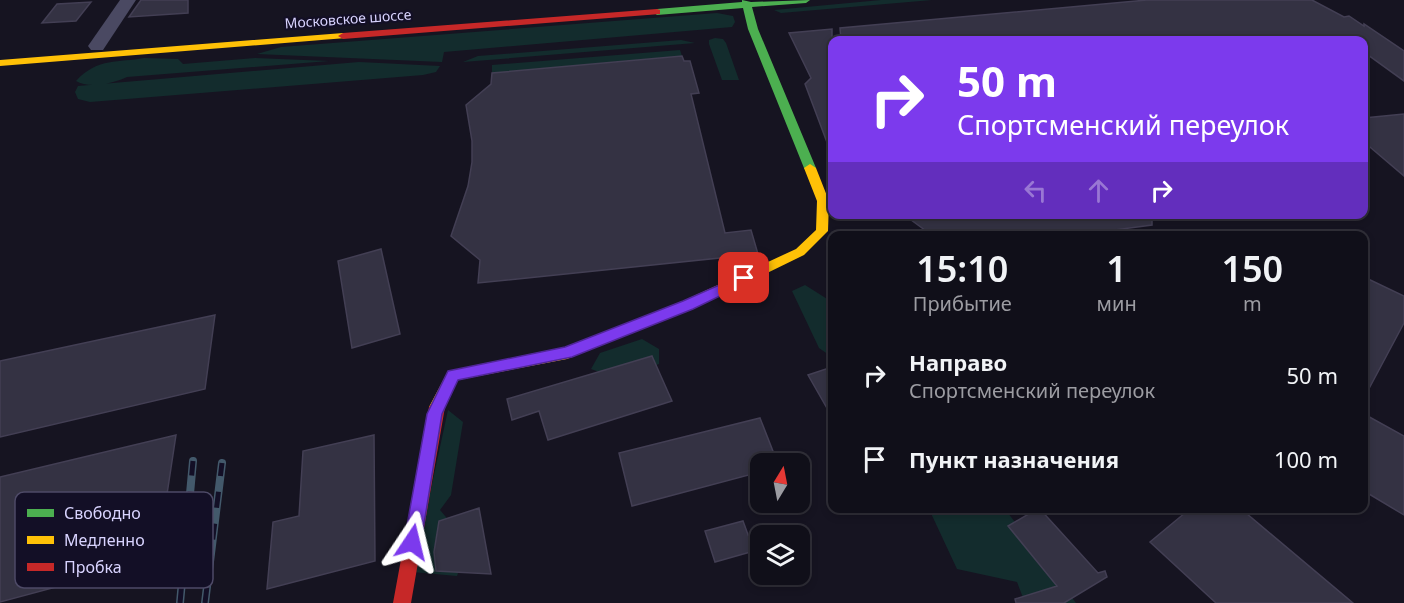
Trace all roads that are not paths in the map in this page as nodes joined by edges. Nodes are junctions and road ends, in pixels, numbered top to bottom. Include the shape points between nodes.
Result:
1 (128, 0) edge
2 (702, 0) edge
3 (806, 0) edge
4 (746, 2) edge
5 (97, 46) junction
6 (0, 54) edge
7 (0, 63) edge
8 (402, 603) edge

1 - 5 street
2 - 5 main road, Московское шоссе
3 - 4 main road, Московское шоссе
4 - 7 main road, Московское шоссе
4 - 8 main road via 753,29 823,201 822,231 800,252 688,305 567,353 453,375 435,414
5 - 6 main road, Московское шоссе

